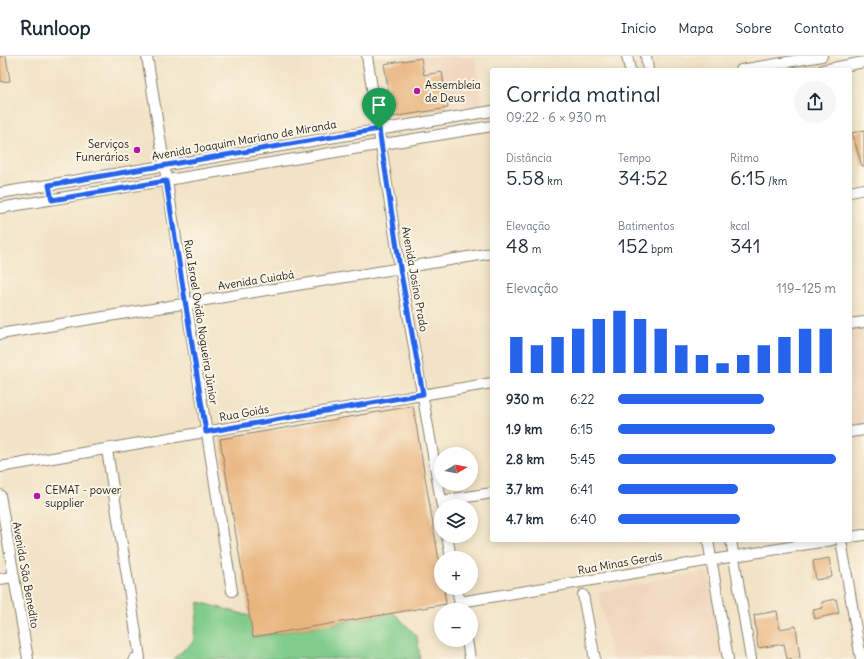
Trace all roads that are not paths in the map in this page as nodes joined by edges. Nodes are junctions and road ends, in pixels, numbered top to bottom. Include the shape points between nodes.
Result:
1 (147, 56) edge
2 (367, 56) edge
3 (627, 56) edge
4 (646, 56) edge
5 (822, 56) edge
6 (864, 62) edge
7 (630, 68) edge
8 (648, 68) edge
9 (753, 68) edge
10 (833, 68) edge
11 (490, 111) edge
12 (465, 115) junction
13 (490, 126) edge
14 (379, 129) junction
15 (469, 130) junction
16 (382, 144) junction
17 (164, 166) junction
18 (166, 181) junction
19 (49, 185) junction
20 (864, 190) edge
21 (852, 192) edge
22 (0, 193) edge
23 (52, 200) junction
24 (0, 208) edge
25 (490, 253) edge
26 (400, 268) junction
27 (186, 303) junction
28 (864, 322) edge
29 (852, 324) edge
30 (0, 334) edge
31 (490, 383) edge
32 (423, 394) junction
33 (864, 430) edge
34 (206, 432) junction
35 (852, 432) edge
36 (107, 450) junction
37 (0, 467) edge
38 (490, 493) edge
39 (0, 495) edge
40 (440, 499) edge
41 (464, 499) edge
42 (864, 535) edge
43 (852, 537) edge
44 (708, 542) edge
45 (730, 542) edge
46 (820, 542) edge
47 (841, 542) edge
48 (734, 556) junction
49 (711, 560) junction
50 (13, 577) junction
51 (0, 579) edge
52 (232, 592) dead end
53 (583, 595) dead end
54 (476, 603) edge
55 (467, 647) edge
56 (137, 658) edge
57 (28, 659) edge
58 (470, 659) edge
59 (596, 659) edge
60 (728, 659) edge
61 (751, 659) edge
62 (861, 659) edge

1 - 17 street, Rua Israel Ovídio Nogueira Júnior
2 - 14 street, Avenida Josino Prado
3 - 7 street
4 - 8 street
5 - 9 street
6 - 10 street
11 - 12 street, Avenida Joaquim Mariano de Miranda
12 - 14 street, Avenida Joaquim Mariano de Miranda
12 - 15 street
13 - 15 street
14 - 16 street, Avenida Josino Prado
14 - 17 street, Avenida Joaquim Mariano de Miranda
15 - 16 street
16 - 18 street
16 - 26 street, Avenida Josino Prado
17 - 18 street, Rua Israel Ovídio Nogueira Júnior
17 - 19 street, Avenida Joaquim Mariano de Miranda
18 - 23 street
18 - 27 street, Rua Israel Ovídio Nogueira Júnior
19 - 22 street, Avenida Joaquim Mariano de Miranda
19 - 23 street
20 - 21 street
23 - 24 street
25 - 26 street, Avenida Cuiabá
26 - 27 street, Avenida Cuiabá
26 - 32 street, Avenida Josino Prado
27 - 30 street, Avenida Cuiabá
27 - 34 street, Rua Israel Ovídio Nogueira Júnior
28 - 29 street
31 - 32 street, Rua Goiás
32 - 34 street, Rua Goiás
32 - 40 street, Avenida Josino Prado
33 - 35 street
34 - 36 street, Rua Goiás
34 - 52 street, Rua Israel Ovídio Nogueira Júnior
36 - 37 street, Rua Goiás
36 - 56 street
38 - 41 street
39 - 50 street, Avenida São Benedito
42 - 43 street
44 - 49 street
45 - 48 street
46 - 48 street, Rua Minas Gerais
47 - 62 street
48 - 49 street, Rua Minas Gerais
48 - 61 street
49 - 54 street, Rua Minas Gerais
49 - 60 street
50 - 51 street
50 - 57 street, Avenida São Benedito
53 - 59 street
55 - 58 street

